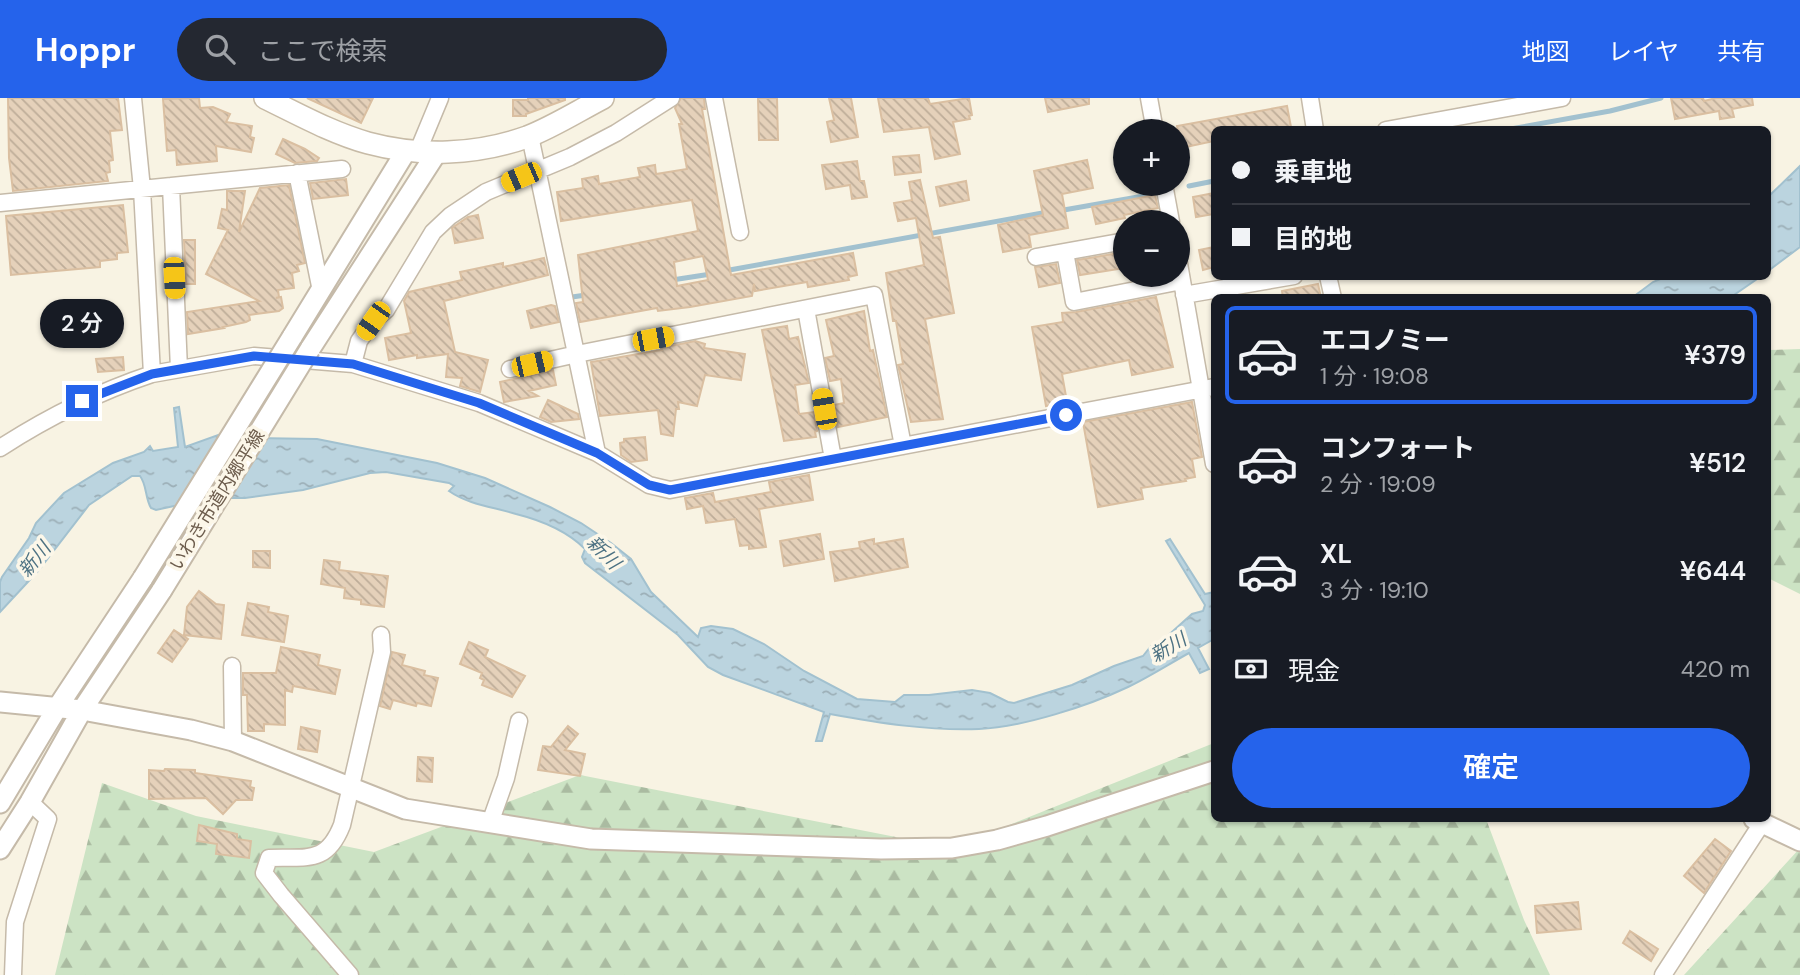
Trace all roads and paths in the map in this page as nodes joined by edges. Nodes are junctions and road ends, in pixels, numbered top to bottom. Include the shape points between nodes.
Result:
1 (133, 98) edge
2 (265, 98) edge
3 (440, 98) edge
4 (603, 98) edge
5 (671, 98) edge
6 (714, 98) edge
7 (1149, 98) edge
8 (1310, 98) edge
9 (1562, 98) edge
10 (1495, 104) edge
11 (1153, 119) edge
12 (1314, 126) edge
13 (1403, 126) edge
14 (530, 136) junction
15 (420, 151) junction
16 (342, 169) dead end
17 (538, 169) junction
18 (298, 173) junction
19 (171, 186) junction
20 (142, 189) junction
21 (0, 203) edge
22 (740, 232) dead end
23 (1113, 243) edge
24 (1065, 252) junction
25 (1036, 257) dead end
26 (1257, 280) edge
27 (1183, 288) junction
28 (321, 291) junction
29 (806, 309) junction
30 (577, 354) junction
31 (353, 364) junction
32 (179, 369) junction
33 (510, 369) dead end
34 (152, 374) junction
35 (1208, 388) edge
36 (1211, 426) edge
37 (903, 446) junction
38 (0, 448) edge
39 (597, 453) junction
40 (833, 459) junction
41 (381, 635) dead end
42 (232, 666) dead end
43 (2, 703) edge
44 (57, 708) junction
45 (82, 710) junction
46 (519, 721) dead end
47 (233, 741) junction
48 (1211, 772) edge
49 (349, 788) junction
50 (30, 802) junction
51 (0, 803) edge
52 (1757, 822) edge
53 (1760, 822) edge
54 (490, 823) junction
55 (1800, 841) edge
56 (0, 849) edge
57 (13, 975) edge
58 (350, 975) edge
59 (1663, 975) edge

1 - 20 street
2 - 15 main road via 367,143
3 - 15 street
4 - 14 main road
5 - 17 street via 616,133
6 - 22 street
7 - 11 street
8 - 12 street
9 - 10 street
10 - 13 street
14 - 15 main road via 488,148
14 - 17 street
15 - 28 street, いわき市道内郷平線
15 - 45 street, いわき市道内郷平線, bridge via 310,348 162,590
16 - 18 street
17 - 30 street
17 - 31 street via 486,192 433,232 386,310 359,341
18 - 19 street
18 - 28 street
19 - 20 street
19 - 32 street
20 - 21 street
20 - 34 street
23 - 24 street
24 - 25 street
24 - 27 street via 1074,302
26 - 27 street
27 - 35 street
28 - 44 street, いわき市道内郷平線, bridge
29 - 30 street
29 - 37 street via 874,296
29 - 40 street
30 - 33 street
30 - 39 street
31 - 32 street via 254,356
31 - 39 street via 479,403
32 - 34 street
34 - 38 street via 82,401
35 - 36 street
35 - 37 street
37 - 40 street
39 - 40 street via 649,485 670,490
41 - 49 street via 382,652
42 - 47 street
43 - 44 street
44 - 45 street
44 - 51 street, いわき市道内郷平線
45 - 47 street
45 - 50 street, いわき市道内郷平線
46 - 54 street
47 - 49 street
48 - 54 street via 997,841 952,848 590,839
49 - 54 street via 405,809
49 - 58 street via 342,825 329,849 306,858 269,858 264,873
50 - 56 street, いわき市道内郷平線
50 - 57 street via 48,819 15,922
52 - 59 street
53 - 55 street

